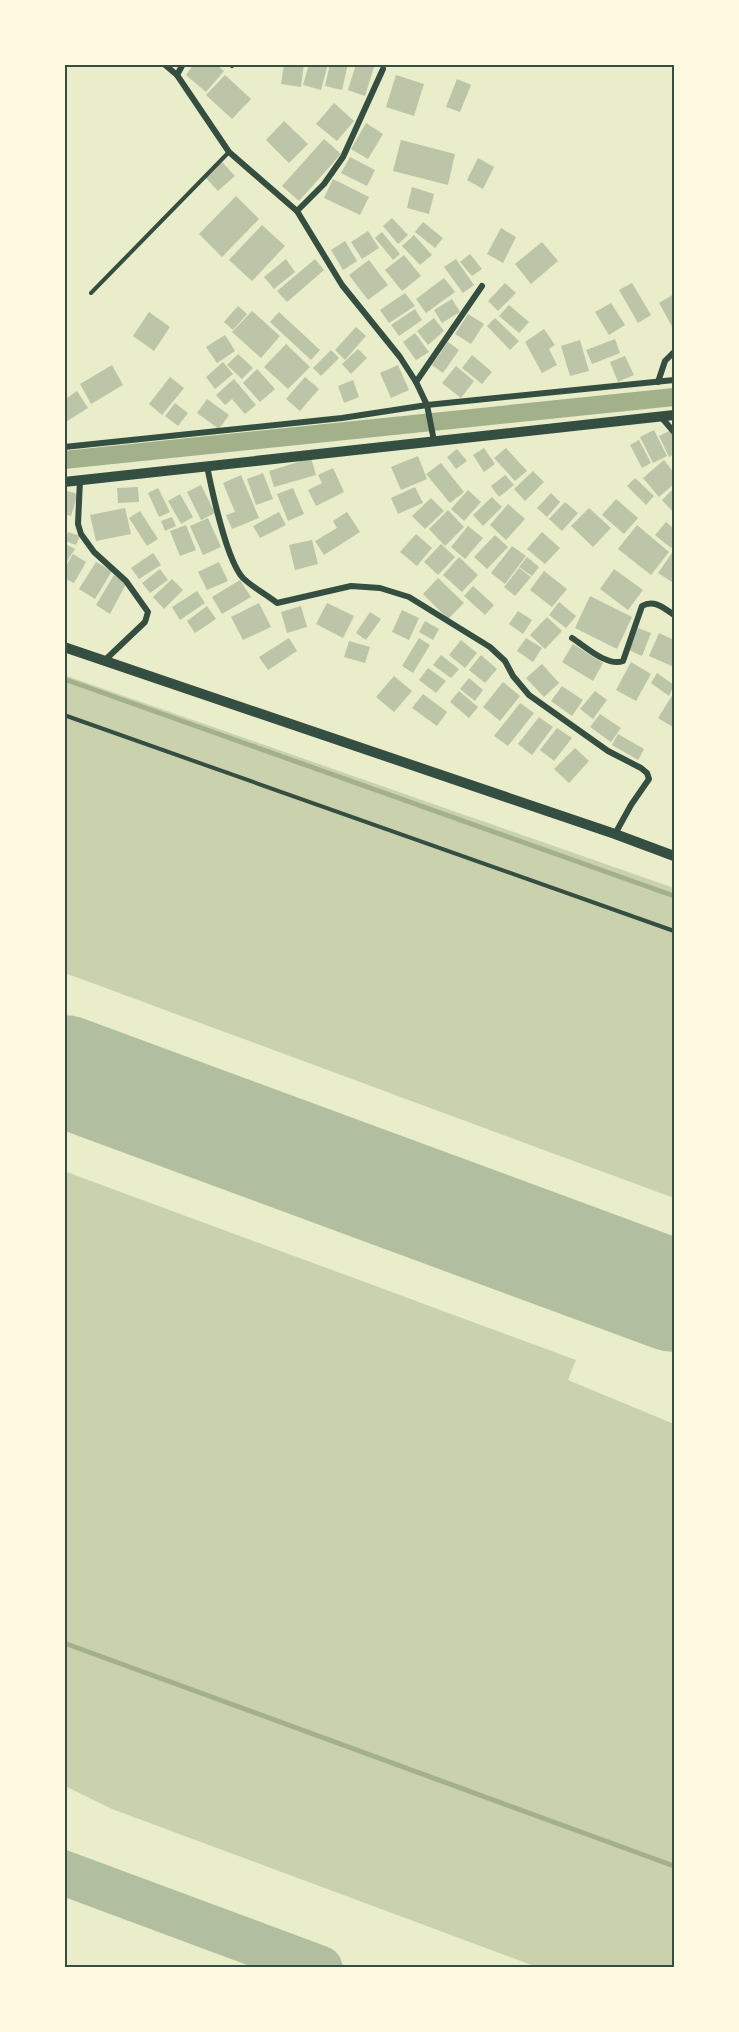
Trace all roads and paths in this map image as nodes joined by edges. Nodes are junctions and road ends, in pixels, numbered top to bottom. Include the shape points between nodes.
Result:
1 (164, 64) edge
2 (183, 64) edge
3 (382, 69) dead end
4 (177, 75) junction
5 (228, 152) junction
6 (297, 212) junction
7 (483, 286) dead end
8 (92, 293) dead end
9 (675, 352) edge
10 (675, 380) edge
11 (416, 382) junction
12 (658, 382) junction
13 (427, 409) junction
14 (675, 415) edge
15 (660, 416) junction
16 (675, 432) edge
17 (433, 437) junction
18 (64, 447) edge
19 (207, 466) junction
20 (80, 480) junction
21 (64, 482) edge
22 (675, 615) edge
23 (573, 638) dead end
24 (64, 647) edge
25 (103, 662) junction
26 (64, 715) edge
27 (615, 834) junction
28 (675, 856) edge
29 (675, 932) edge

1 - 4 street
2 - 4 street
3 - 6 street via 343,157
4 - 5 street
5 - 6 street
5 - 8 lane
6 - 11 street via 342,285
7 - 11 street
9 - 12 street via 665,361
10 - 12 street
11 - 13 street
12 - 13 street
13 - 17 street
13 - 18 street
14 - 15 main road
15 - 16 street
15 - 17 main road
17 - 19 main road
19 - 20 main road
19 - 27 street via 234,566 244,579 277,603 351,586 380,588 409,597 506,661 529,695 608,751 647,773 649,779
20 - 21 main road
20 - 25 street via 81,534 94,552 126,581 148,612 145,622
22 - 23 street via 656,603 642,606 623,661 618,663 610,662
24 - 25 main road
25 - 27 main road
26 - 29 lane
27 - 28 main road

